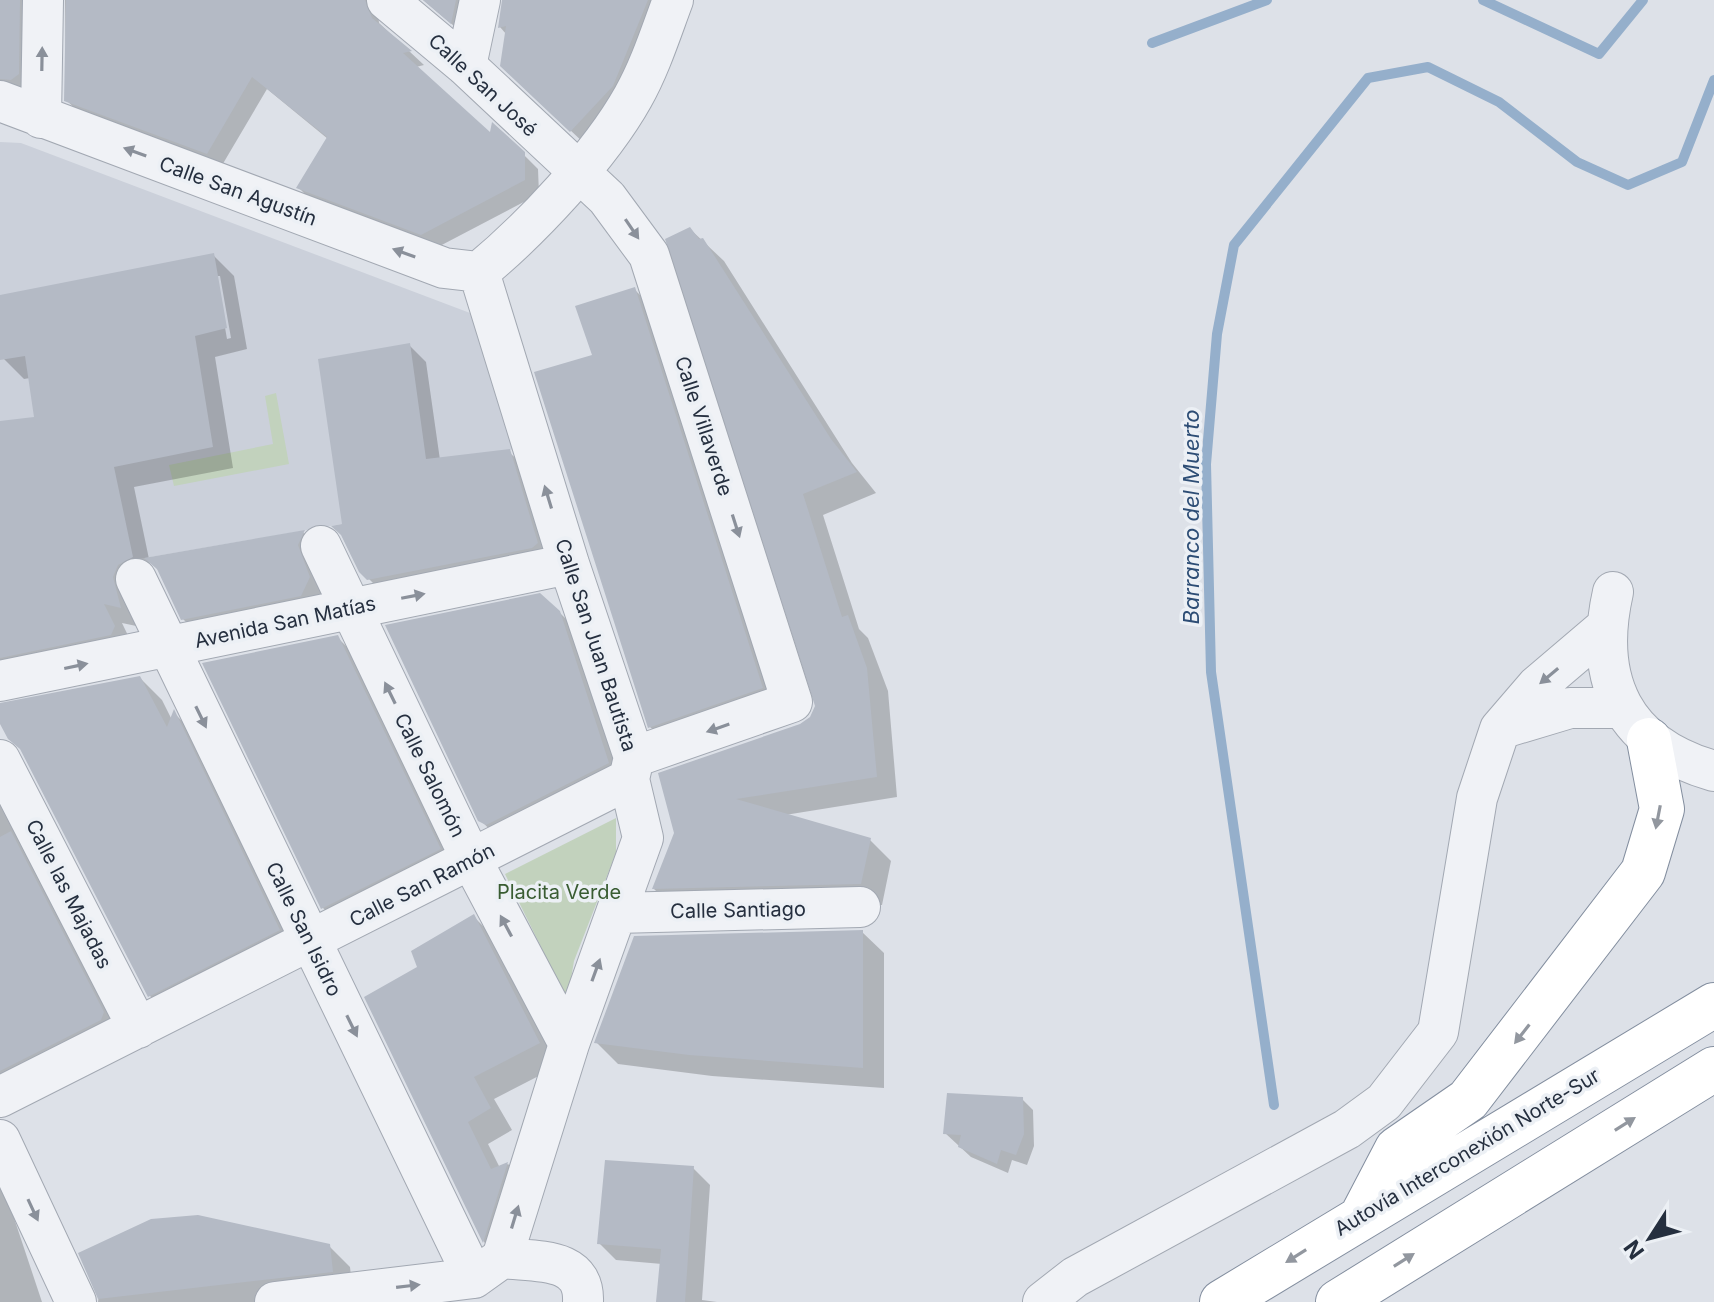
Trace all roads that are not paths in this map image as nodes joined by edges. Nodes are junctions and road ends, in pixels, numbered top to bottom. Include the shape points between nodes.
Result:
1 (43, 0) edge
2 (387, 0) edge
3 (480, 0) edge
4 (673, 0) edge
5 (466, 66) junction
6 (0, 101) edge
7 (0, 112) edge
8 (41, 118) junction
9 (577, 174) junction
10 (479, 272) junction
11 (321, 546) dead end
12 (569, 564) junction
13 (136, 579) dead end
14 (349, 609) junction
15 (167, 647) junction
16 (0, 681) edge
17 (792, 702) joint
18 (1636, 724) junction
19 (1500, 729) junction
20 (0, 760) edge
21 (632, 768) junction
22 (1714, 771) edge
23 (472, 861) junction
24 (860, 907) dead end
25 (616, 913) junction
26 (311, 942) junction
27 (1714, 1005) edge
28 (138, 1028) junction
29 (569, 1044) junction
30 (1714, 1069) edge
31 (0, 1097) edge
32 (0, 1140) edge
33 (1363, 1214) junction
34 (488, 1268) junction
35 (76, 1302) edge
36 (275, 1302) edge
37 (583, 1302) edge
38 (1043, 1302) edge
39 (1222, 1302) edge
40 (1338, 1302) edge

8 -> 1 street
2 - 5 street, Calle San José
3 - 5 street
4 - 9 street via 633,97
5 - 9 street, Calle San José
6 - 8 street, Calle San Agustín
7 - 8 street
10 -> 8 street, Calle San Agustín via 444,268
9 - 10 street via 512,245
9 -> 17 street, Calle Villaverde via 627,220 649,255
12 -> 10 street, Calle San Juan Bautista
11 - 14 street, Calle Salomón
14 -> 12 street, Avenida San Matías
12 - 21 street, Calle San Juan Bautista
13 - 15 street, Calle San Isidro
14 - 15 street, Avenida San Matías
23 -> 14 street, Calle Salomón
16 -> 15 street, Avenida San Matías
15 -> 26 street, Calle San Isidro
17 -> 21 street, Calle San Ramón
18 - 19 street via 1570,708
18 -> 19 street via 1607,668 1609,610
18 - 22 street via 1683,762
18 -> 33 highway via 1662,809 1643,872 1468,1100 1397,1149
19 - 38 street via 1477,798 1438,1032 1384,1102 1347,1129 1075,1277
20 - 28 street, Calle las Majadas
21 - 23 street, Calle San Ramón
21 - 25 street, Calle San Juan Bautista via 643,838
23 - 26 street, Calle San Ramón
29 -> 23 street, Calle Salomón
24 - 25 street, Calle Santiago
29 -> 25 street, Calle San Juan Bautista
26 - 28 street, Calle San Ramón
26 -> 34 street, Calle San Isidro
27 - 33 highway, Autovía Interconexión Norte-Sur
28 - 31 street, Calle San Ramón
34 -> 29 street, Calle San Juan Bautista
40 -> 30 highway
32 -> 35 street
33 -> 39 highway, Autovía Interconexión Norte-Sur
36 -> 34 street
34 - 37 street via 566,1265 577,1275

